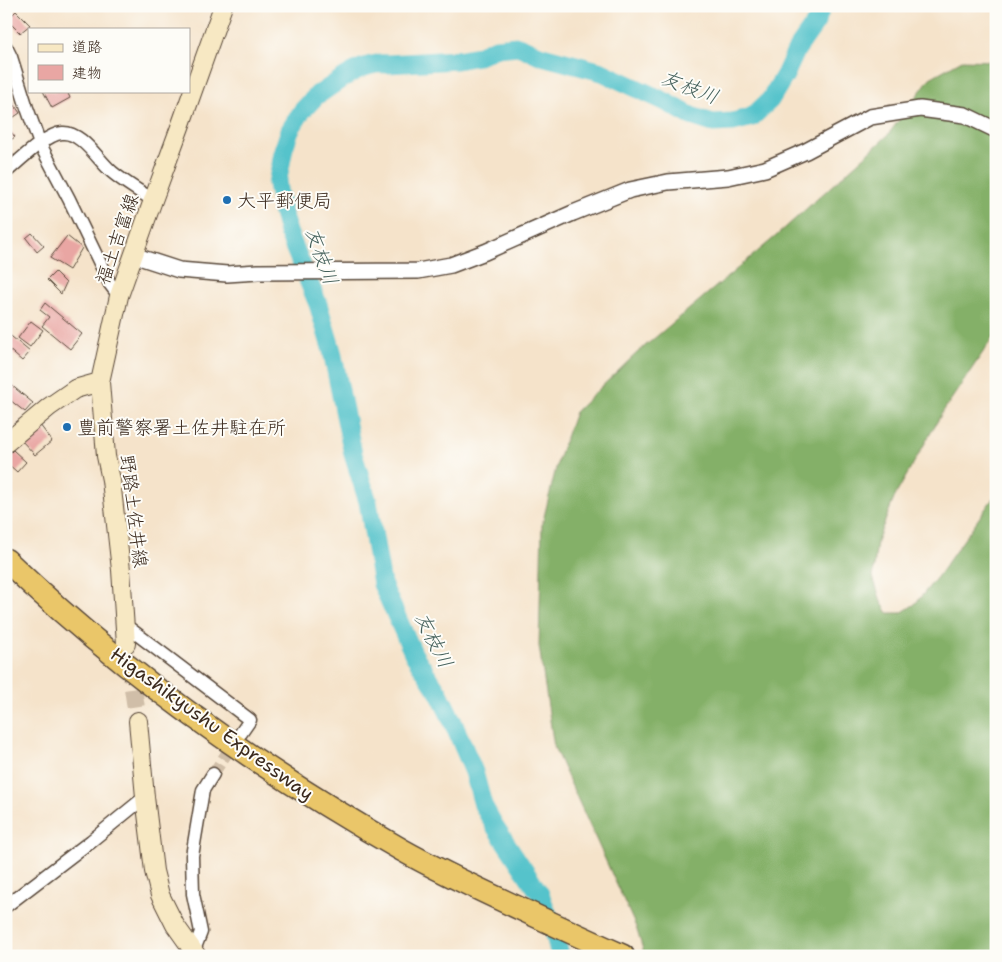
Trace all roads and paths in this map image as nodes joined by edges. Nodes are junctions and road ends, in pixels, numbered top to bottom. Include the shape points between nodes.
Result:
1 (223, 6) edge
2 (6, 47) edge
3 (996, 130) edge
4 (40, 144) junction
5 (6, 172) edge
6 (153, 200) junction
7 (133, 255) junction
8 (119, 296) junction
9 (100, 382) junction
10 (6, 443) edge
11 (6, 560) edge
12 (125, 625) junction
13 (126, 644) tunnel mouth
14 (138, 721) tunnel mouth
15 (241, 733) tunnel mouth
16 (213, 774) tunnel mouth
17 (145, 797) junction
18 (6, 906) edge
19 (195, 953) edge
20 (623, 956) edge

1 - 6 main road, 福土吉富線
2 - 4 street
3 - 7 street via 965,115 920,109 870,117 766,169 630,190 451,265 418,271 226,274 179,270
4 - 5 street
4 - 6 street via 52,136 70,133 80,138 112,172
4 - 8 street
6 - 7 main road, 福土吉富線
7 - 8 main road, 福土吉富線
8 - 9 main road, 福土吉富線
9 - 10 main road via 75,389
9 - 12 main road, 野路土佐井線
11 - 20 highway, Higashikyushu Expressway via 94,639 156,688 325,805 479,890
12 - 13 main road, 野路土佐井線
12 - 15 street via 250,720
14 - 17 main road
16 - 19 street via 202,790 192,856 193,894 201,932
17 - 18 street
17 - 19 main road via 160,895 175,925

